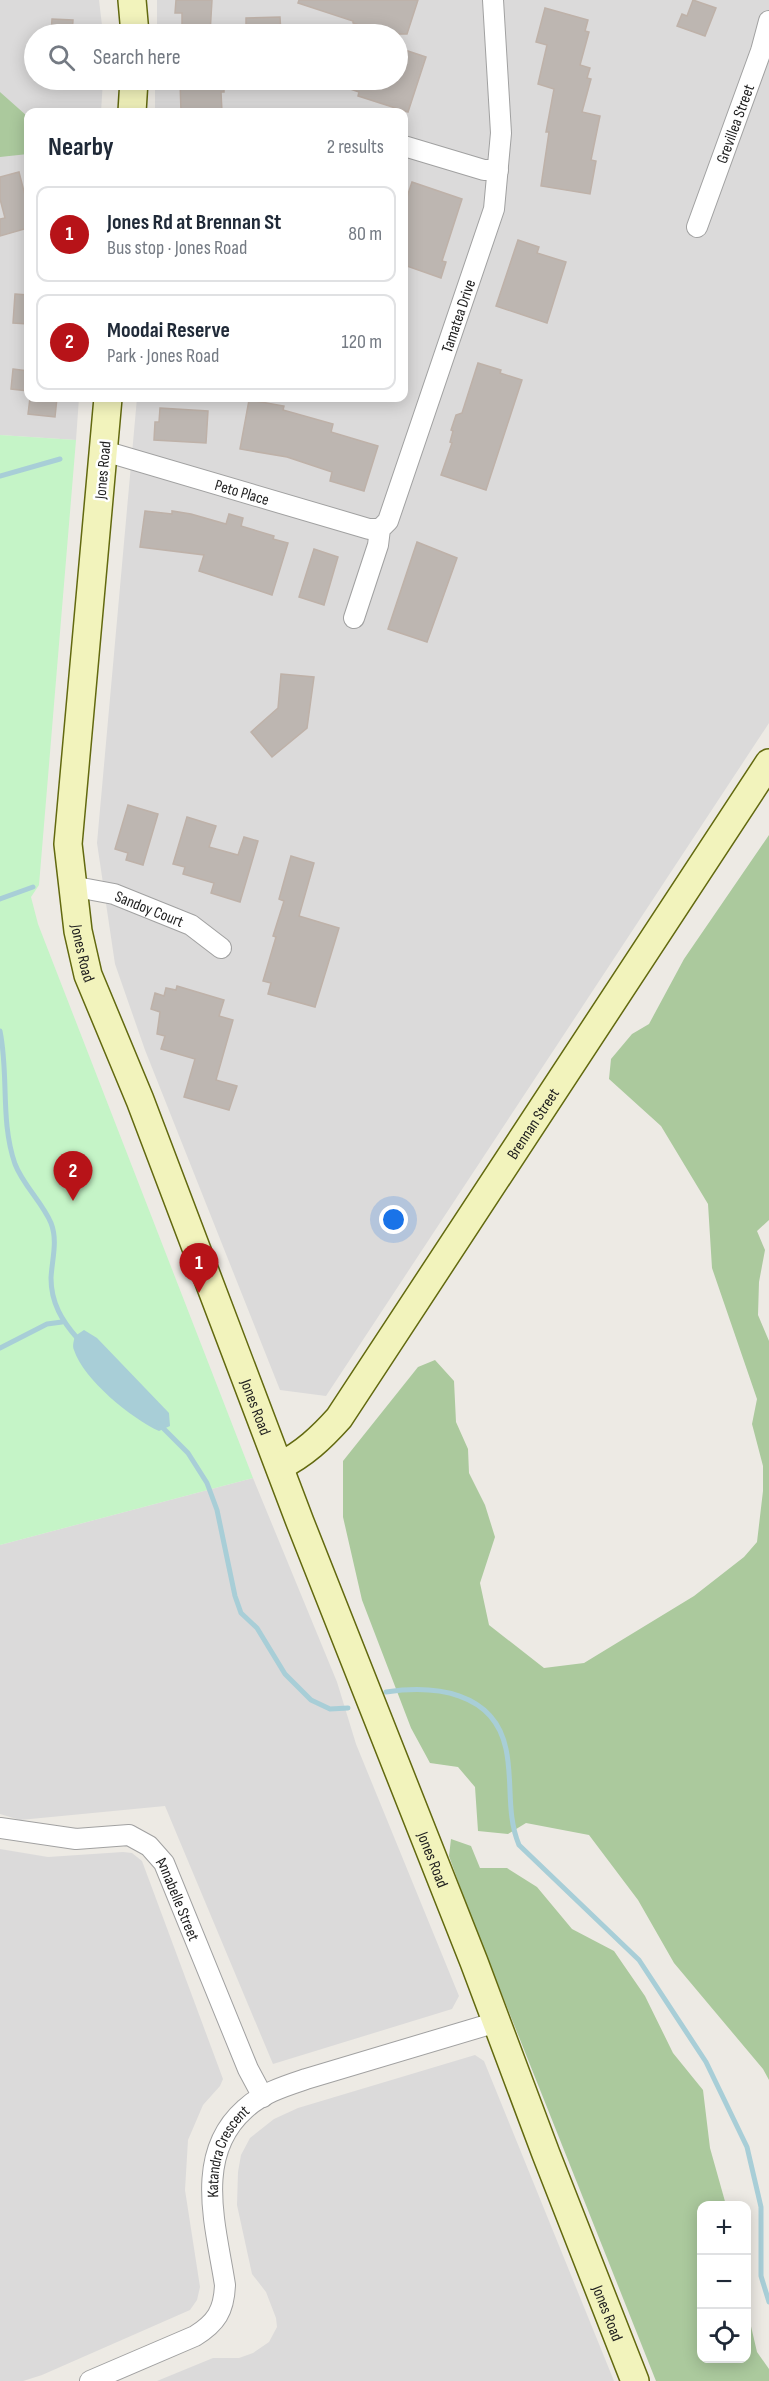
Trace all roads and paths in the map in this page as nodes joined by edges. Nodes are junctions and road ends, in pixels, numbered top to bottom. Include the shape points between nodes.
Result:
1 (132, 0) edge
2 (493, 0) edge
3 (769, 21) edge
4 (134, 24) edge
5 (765, 52) edge
6 (133, 90) edge
7 (132, 108) edge
8 (408, 147) edge
9 (498, 170) junction
10 (697, 227) dead end
11 (108, 402) edge
12 (104, 451) junction
13 (380, 529) junction
14 (354, 618) dead end
15 (769, 763) edge
16 (71, 885) junction
17 (220, 948) dead end
18 (280, 1466) junction
19 (0, 1828) edge
20 (497, 2022) junction
21 (263, 2097) junction
22 (90, 2381) edge
23 (635, 2381) edge

1 - 4 street
2 - 9 street, Tamatea Drive via 501,133
3 - 5 street, Grevillea Street
5 - 10 street, Grevillea Street
6 - 7 street
8 - 9 street via 484,170
9 - 13 street, Tamatea Drive via 494,209 388,521
11 - 12 street, Jones Road
12 - 13 street, Peto Place
12 - 16 street, Jones Road via 68,844
13 - 14 street, Tamatea Drive
15 - 18 street, Brennan Street via 339,1418 304,1452
16 - 17 street, Sandoy Court via 114,894 191,925
16 - 18 street, Jones Road via 88,975
18 - 20 street, Jones Road
19 - 21 street, Annabelle Street via 76,1839 129,1835 149,1846 164,1863
20 - 21 street, Katandra Crescent via 306,2079
20 - 23 street, Jones Road
21 - 22 street, Katandra Crescent via 227,2127 214,2156 210,2189 225,2285 219,2315 210,2327 195,2336

